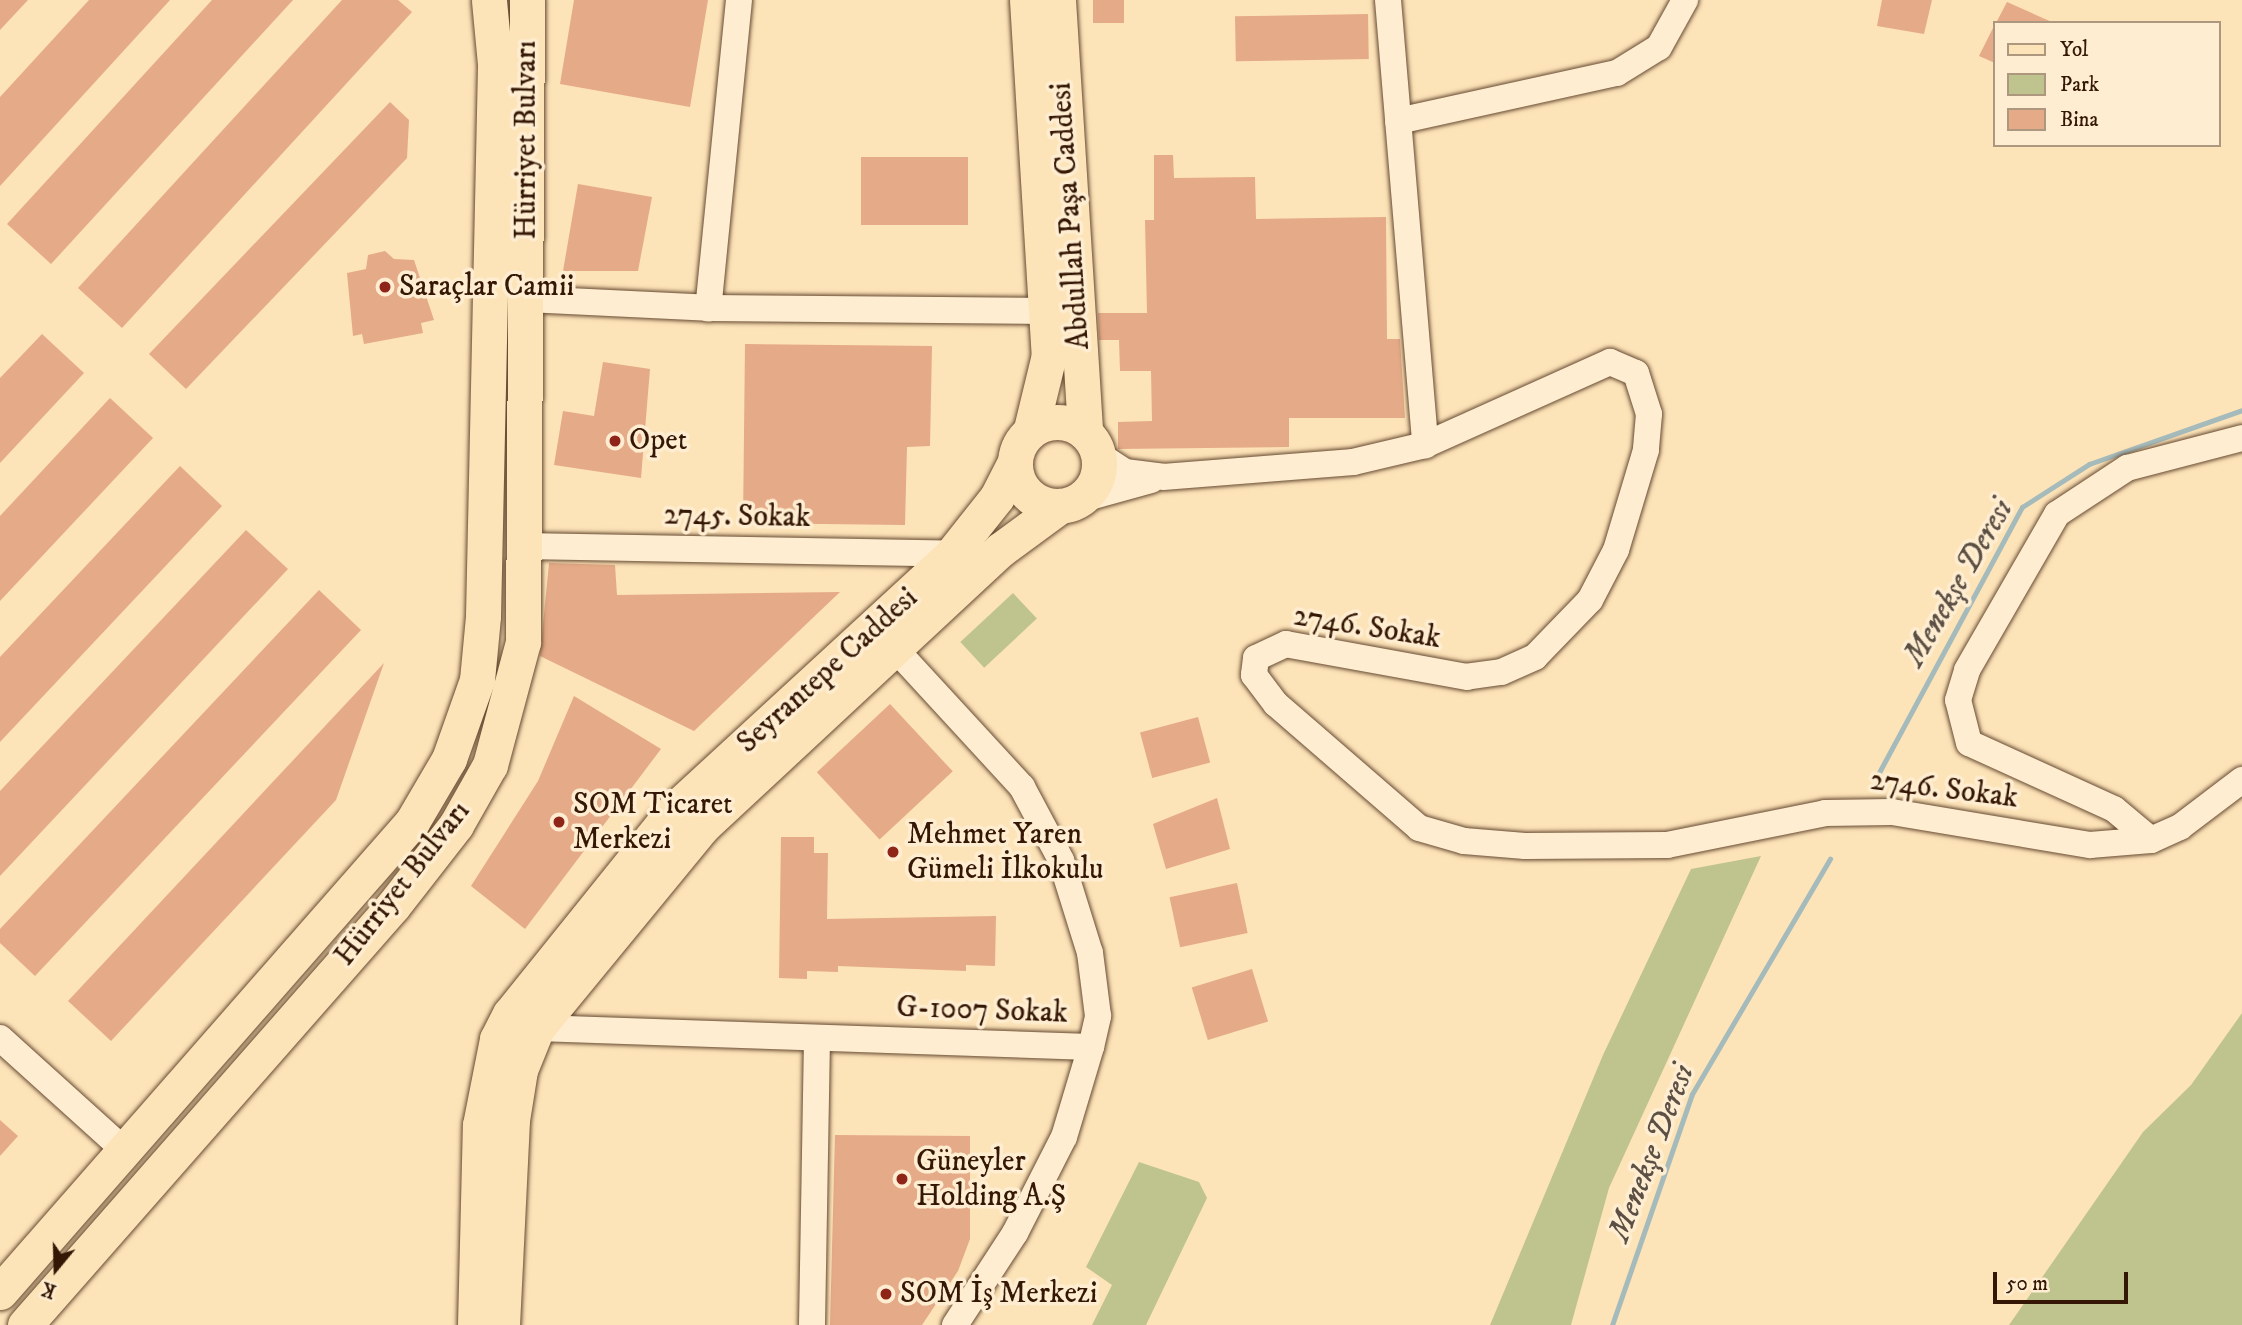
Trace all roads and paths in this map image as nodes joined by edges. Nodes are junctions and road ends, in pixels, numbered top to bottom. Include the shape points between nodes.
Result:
1 (489, 0) edge
2 (527, 0) edge
3 (739, 0) edge
4 (1027, 0) edge
5 (1058, 0) edge
6 (1388, 0) edge
7 (1685, 0) edge
8 (1398, 121) junction
9 (527, 299) junction
10 (708, 308) junction
11 (1046, 311) junction
12 (1031, 429) junction
13 (2242, 438) edge
14 (1092, 444) junction
15 (1424, 445) junction
16 (1014, 463) junction
17 (1163, 477) junction
18 (1070, 503) junction
19 (522, 546) junction
20 (1000, 551) junction
21 (951, 555) junction
22 (886, 639) junction
23 (2242, 780) edge
24 (2151, 840) junction
25 (523, 1021) junction
26 (0, 1038) edge
27 (817, 1038) junction
28 (1091, 1047) junction
29 (124, 1150) junction
30 (0, 1292) edge
31 (25, 1325) edge
32 (475, 1325) edge
33 (502, 1325) edge
34 (812, 1325) edge
35 (955, 1325) edge

1 - 29 main road, Hürriyet Bulvarı via 495,64 477,680 449,759 412,822
2 - 9 main road, Hürriyet Bulvarı
3 - 10 street
4 - 11 main road, Abdullah Paşa Caddesi
5 - 14 main road, Abdullah Paşa Caddesi
6 - 8 street
7 - 8 street via 1659,47 1617,74
8 - 15 street
9 - 10 street
9 - 19 main road, Hürriyet Bulvarı
10 - 11 street
11 - 12 main road, Abdullah Paşa Caddesi via 1049,355
12 - 14 main road via 1059,421
12 - 16 main road
13 - 24 street via 2127,468 2057,514 1967,670 1958,700 1969,743 2114,809
14 - 17 street via 1125,472
14 - 18 main road via 1094,485
15 - 17 street, 2746. Sokak via 1353,462
15 - 24 street, 2746. Sokak via 1610,362 1636,373 1645,388 1646,450 1616,550 1590,600 1535,657 1502,672 1467,677 1286,644 1256,658 1254,675 1276,704 1419,828 1464,841 1525,846 1667,845 1825,813 1892,812 2090,845
16 - 18 main road via 1027,495
16 - 21 main road, Seyrantepe Caddesi via 997,497
17 - 18 street
18 - 20 main road, Seyrantepe Caddesi
19 - 21 street, 2745. Sokak
19 - 31 main road, Hürriyet Bulvarı via 523,642 509,708 490,765 456,825
20 - 21 street, 2745. Sokak
20 - 22 main road, Seyrantepe Caddesi
21 - 22 main road, Seyrantepe Caddesi
22 - 25 main road, Seyrantepe Caddesi via 702,827
22 - 28 street, G-1007 Sokak via 1022,787 1061,860 1090,953 1098,1016
23 - 24 street, 2746. Sokak via 2180,827
25 - 27 street, G-1007 Sokak
25 - 32 main road, Seyrantepe Caddesi via 497,1039 480,1125
25 - 33 main road, Seyrantepe Caddesi via 512,1120
26 - 29 street
27 - 28 street, G-1007 Sokak
27 - 34 street
28 - 35 street via 1064,1136 1015,1233
29 - 30 main road, Hürriyet Bulvarı

